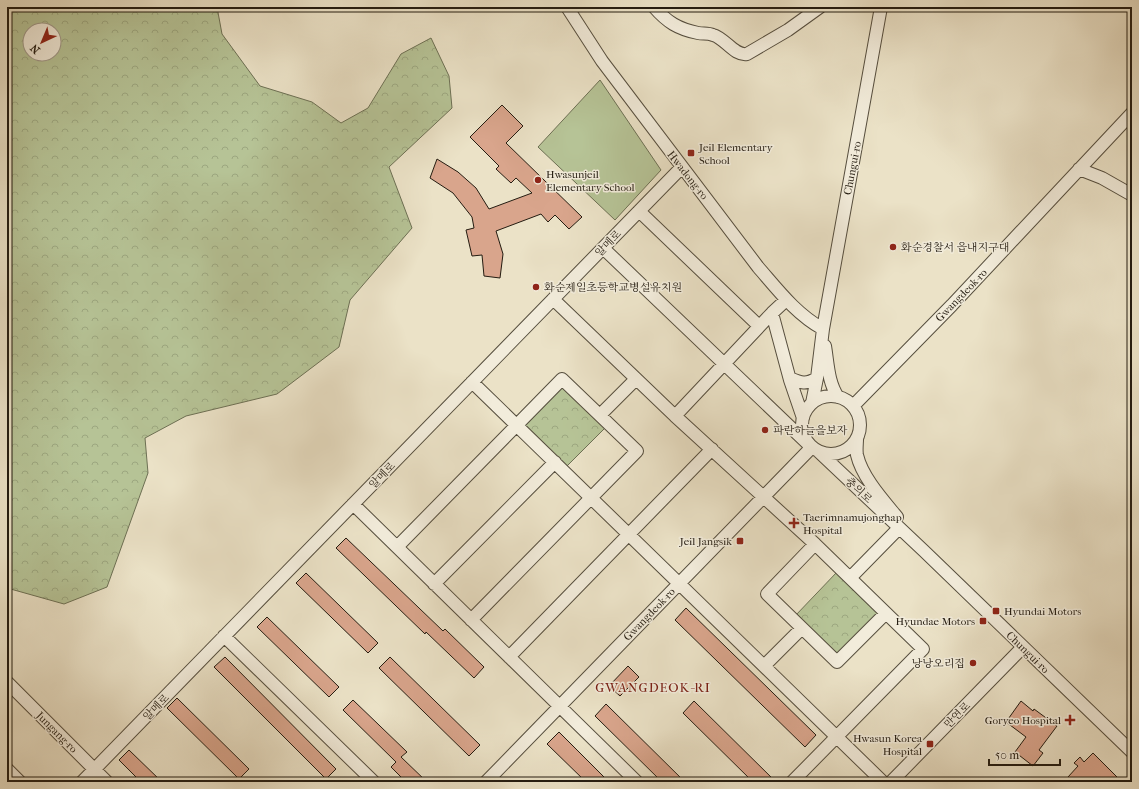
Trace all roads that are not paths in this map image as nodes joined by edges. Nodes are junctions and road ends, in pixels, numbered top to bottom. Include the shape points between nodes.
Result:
1 (568, 7) edge
2 (654, 7) edge
3 (820, 7) edge
4 (881, 7) edge
5 (1132, 112) edge
6 (682, 167) junction
7 (1079, 169) junction
8 (1132, 195) edge
9 (638, 212) junction
10 (603, 248) junction
11 (553, 299) junction
12 (786, 300) junction
13 (772, 313) junction
14 (759, 326) junction
15 (823, 329) junction
16 (724, 364) junction
17 (817, 378) junction
18 (636, 379) junction
19 (790, 379) junction
20 (472, 382) junction
21 (838, 397) junction
22 (812, 403) junction
23 (853, 406) junction
24 (600, 415) junction
25 (675, 416) junction
26 (802, 418) junction
27 (517, 425) junction
28 (857, 439) junction
29 (813, 447) junction
30 (712, 449) junction
31 (555, 462) junction
32 (764, 496) junction
33 (592, 498) junction
34 (353, 504) junction
35 (899, 528) junction
36 (629, 534) junction
37 (815, 544) junction
38 (397, 547) junction
39 (924, 551) junction
40 (850, 578) junction
41 (679, 583) junction
42 (434, 584) junction
43 (886, 613) junction
44 (471, 620) junction
45 (802, 628) junction
46 (224, 636) junction
47 (1023, 647) junction
48 (509, 657) junction
49 (764, 666) junction
50 (7, 682) edge
51 (559, 706) junction
52 (837, 736) junction
53 (1132, 752) edge
54 (7, 769) edge
55 (94, 770) junction
56 (20, 782) edge
57 (82, 782) edge
58 (107, 782) edge
59 (374, 782) edge
60 (486, 782) edge
61 (637, 782) edge
62 (792, 782) edge
63 (883, 782) edge
64 (891, 782) edge

1 - 6 street, Hwadong-ro via 602,61
2 - 3 street via 672,25 684,30 714,35 736,51 747,54 788,30
4 - 15 street, Chungui-ro
5 - 7 street, Gwangdeok-ro
6 - 9 street, 알메로
6 - 12 street, Hwadong-ro
7 - 8 street via 1102,178
7 - 23 street, Gwangdeok-ro
9 - 10 street, 알메로
9 - 14 street
10 - 11 street, 알메로
10 - 16 street, 충의로
11 - 18 street
11 - 20 street, 알메로
12 - 13 street
12 - 15 street, Hwadong-ro via 813,324
13 - 14 street
13 - 19 street
14 - 16 street
15 - 17 street
15 - 21 street via 830,376
16 - 25 street
16 - 29 street, 충의로
17 - 19 street via 806,383
17 - 22 street
18 - 24 street
18 - 25 street
19 - 26 street
20 - 27 street
20 - 34 street, 알메로
21 - 22 street via 819,398
21 - 23 street
22 - 26 street
23 - 28 street via 860,422
24 - 27 street via 562,379
24 - 33 street via 637,451
25 - 30 street
26 - 29 street via 803,435
27 - 31 street
27 - 38 street
28 - 29 street via 844,452 836,454 827,454
28 - 39 street, 충의로 via 857,455 871,483
29 - 32 street, Gwangdeok-ro
29 - 35 street, 충의로
30 - 32 street
30 - 36 street
31 - 33 street
31 - 42 street
32 - 37 street
32 - 41 street, Gwangdeok-ro
33 - 36 street
33 - 44 street
34 - 38 street
34 - 46 street, 알메로
35 - 39 street, 충의로
35 - 40 street
36 - 41 street
36 - 48 street
37 - 40 street
37 - 45 street via 767,594
38 - 42 street
39 - 47 street, Chungui-ro
40 - 43 street
41 - 49 street
41 - 51 street, Gwangdeok-ro
42 - 44 street
43 - 45 street via 837,662
43 - 52 street via 923,649
44 - 48 street
45 - 49 street
46 - 55 street, 알메로
46 - 59 street
47 - 53 street, Chungui-ro
47 - 64 street, 만연로
48 - 51 street
49 - 52 street
50 - 55 street, Jungang-ro
51 - 60 street, Gwangdeok-ro
51 - 61 street
52 - 62 street
52 - 63 street
54 - 56 street
55 - 57 street, 알메로
55 - 58 street, Jungang-ro

